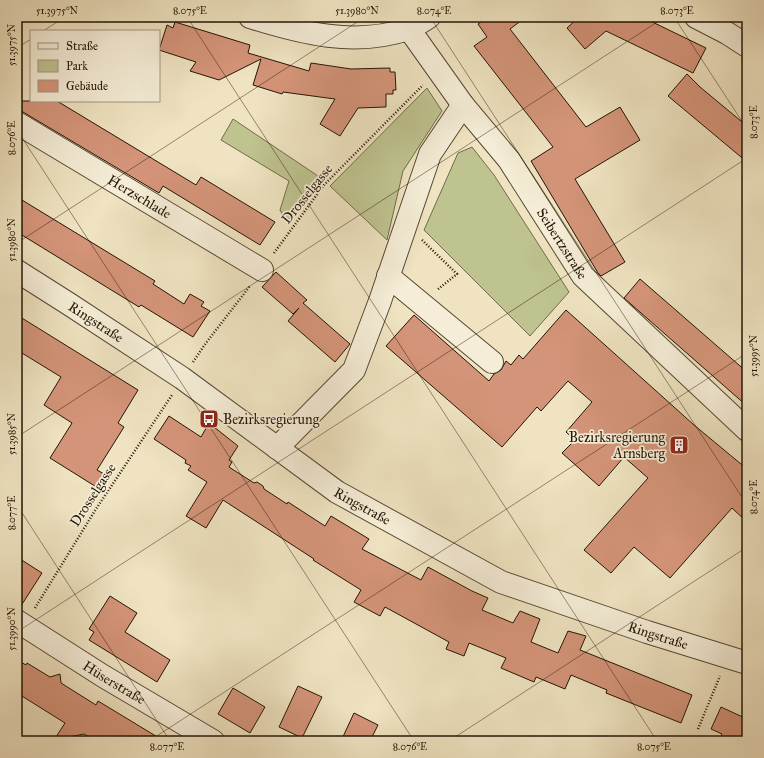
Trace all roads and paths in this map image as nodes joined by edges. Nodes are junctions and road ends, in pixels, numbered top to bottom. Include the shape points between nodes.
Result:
1 (250, 17) edge
2 (429, 17) edge
3 (696, 17) edge
4 (409, 29) junction
5 (747, 46) edge
6 (438, 70) junction
7 (463, 105) junction
8 (17, 123) edge
9 (405, 225) junction
10 (262, 270) junction
11 (17, 271) edge
12 (388, 276) junction
13 (420, 303) junction
14 (206, 344) dead end
15 (492, 362) dead end
16 (182, 378) junction
17 (747, 430) edge
18 (277, 448) junction
19 (21, 623) edge
20 (737, 661) edge
21 (698, 729) dead end
22 (213, 741) edge

1 - 4 street via 304,33 346,38 377,36
2 - 4 street
3 - 5 street
4 - 6 street, Seibertzstraße
6 - 7 street, Seibertzstraße
6 - 10 path, Drosselgasse via 324,185
7 - 9 street via 430,154
7 - 17 street, Seibertzstraße via 509,160 583,276
8 - 10 street, Herzschlade
9 - 12 street
9 - 13 path via 457,274
10 - 14 path, Drosselgasse
11 - 16 street, Ringstraße
12 - 13 street
12 - 18 street via 354,370
13 - 15 street
16 - 18 street, Ringstraße
16 - 19 path, Drosselgasse
18 - 20 street, Ringstraße via 337,492 501,582
19 - 22 street, Hüserstraße via 103,676
20 - 21 path

